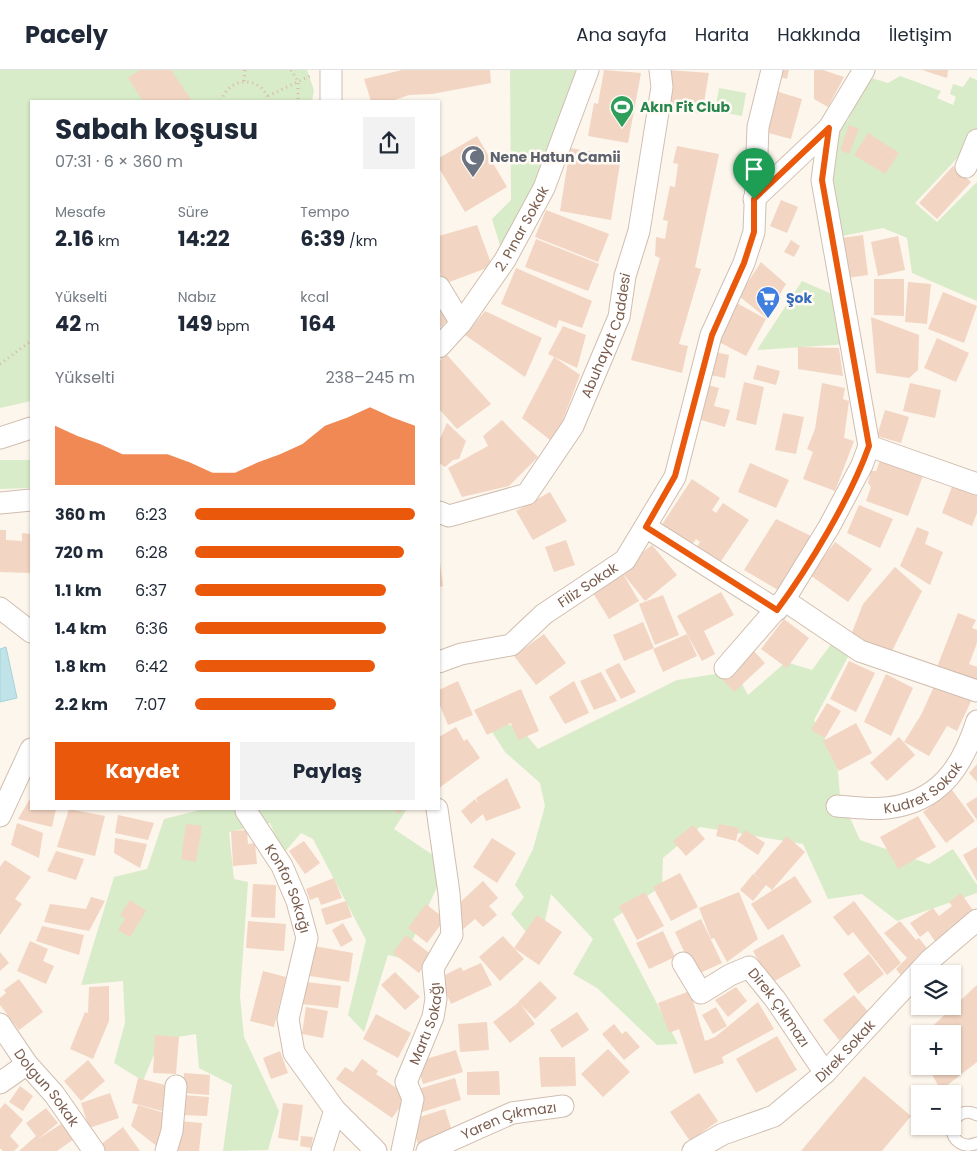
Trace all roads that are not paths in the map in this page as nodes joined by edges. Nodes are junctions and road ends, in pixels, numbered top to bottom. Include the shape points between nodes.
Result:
1 (331, 70) edge
2 (588, 70) edge
3 (660, 70) edge
4 (772, 70) edge
5 (864, 70) edge
6 (331, 100) edge
7 (829, 128) junction
8 (977, 140) edge
9 (966, 166) dead end
10 (754, 199) junction
11 (440, 289) edge
12 (461, 323) junction
13 (440, 347) edge
14 (30, 428) edge
15 (0, 438) edge
16 (869, 446) junction
17 (977, 484) edge
18 (30, 500) edge
19 (0, 503) edge
20 (440, 512) edge
21 (646, 527) junction
22 (780, 605) junction
23 (0, 608) edge
24 (30, 631) edge
25 (440, 662) edge
26 (725, 668) dead end
27 (977, 691) edge
28 (977, 720) edge
29 (30, 751) edge
30 (837, 806) dead end
31 (437, 810) edge
32 (246, 811) dead end
33 (0, 816) edge
34 (977, 920) edge
35 (684, 963) dead end
36 (0, 1024) edge
37 (27, 1064) junction
38 (825, 1073) junction
39 (0, 1083) edge
40 (176, 1086) dead end
41 (563, 1106) dead end
42 (335, 1110) junction
43 (961, 1114) edge
44 (977, 1115) edge
45 (977, 1143) edge
46 (954, 1147) edge
47 (94, 1151) edge
48 (166, 1151) edge
49 (322, 1151) edge
50 (376, 1151) edge
51 (402, 1151) edge
52 (427, 1151) edge
53 (693, 1151) edge

1 - 6 street
2 - 12 street, 2. Pınar Sokak via 544,188 505,260
3 - 20 street, Abuhayat Caddesi via 662,87 639,230 625,276 618,317 573,426 527,494 449,516
4 - 10 street, Filiz Sokak via 758,127
5 - 7 street
7 - 10 street
7 - 16 street via 822,180
8 - 9 street
10 - 21 street, Filiz Sokak via 754,232 712,335 675,476
11 - 12 street
12 - 13 street, 2. Pınar Sokak
14 - 15 street
16 - 17 street
16 - 22 street via 829,527
18 - 19 street
21 - 22 street
21 - 25 street, Filiz Sokak via 625,560 544,614 511,645 461,654
22 - 26 street
22 - 27 street via 860,651
23 - 24 street
28 - 30 street, Kudret Sokak via 971,740 950,778 920,801 886,808
29 - 33 street
31 - 51 street, Martı Sokağı via 452,935 434,968 436,999 433,1017 406,1082 413,1098
32 - 42 street, Konfor Sokağı via 282,866 297,901 307,938 288,1019 294,1053
34 - 38 street, Direk Sokak via 930,960
35 - 38 street, Direk Çıkmazı via 701,993 749,967
36 - 37 street, Dolgun Sokak
37 - 39 street
37 - 47 street, Dolgun Sokak via 54,1094
38 - 53 street, Direk Sokak via 774,1116 723,1134
40 - 48 street via 172,1131
41 - 52 street, Yaren Çıkmazı via 512,1113
42 - 49 street
42 - 50 street, Konfor Sokağı
43 - 44 lane
45 - 46 lane

